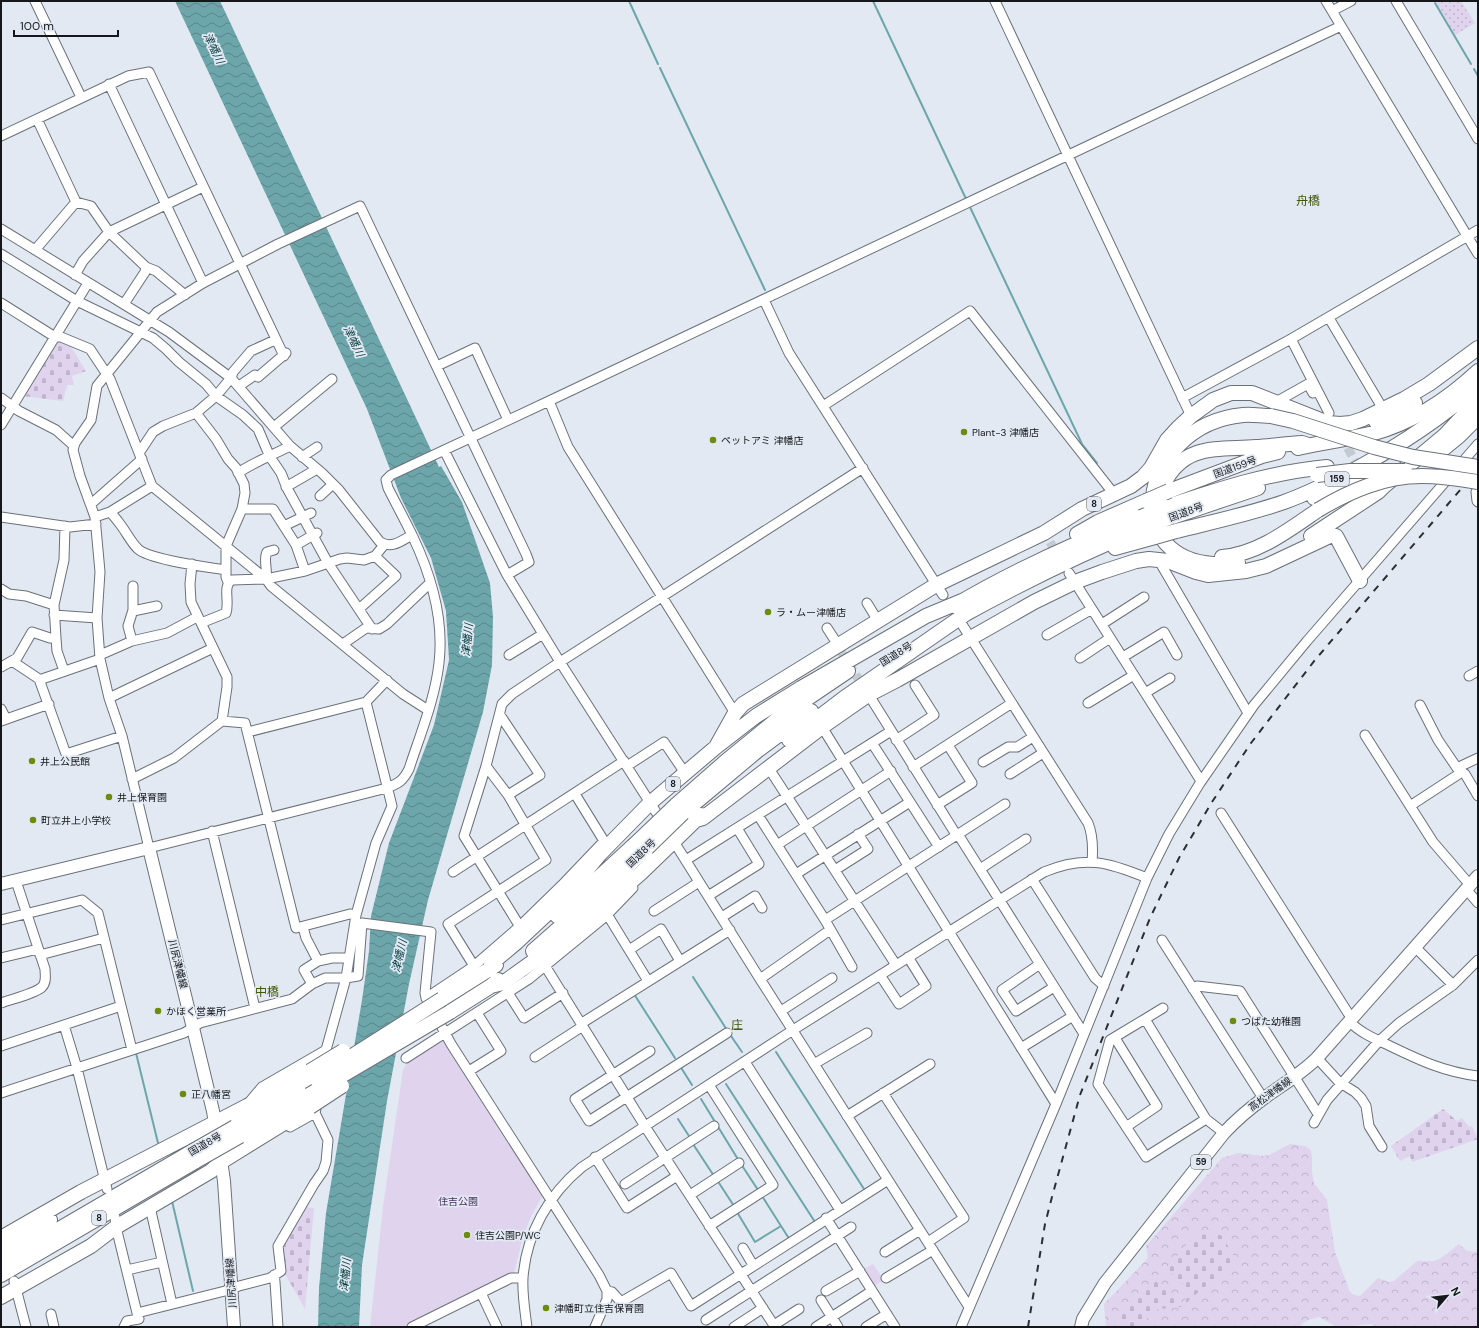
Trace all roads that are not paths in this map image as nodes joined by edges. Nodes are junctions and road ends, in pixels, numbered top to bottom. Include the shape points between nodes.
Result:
1 (34, 1) edge
2 (995, 1) edge
3 (1326, 1) edge
4 (1351, 1) edge
5 (1396, 1) edge
6 (1332, 11) junction
7 (1341, 26) junction
8 (109, 84) junction
9 (81, 97) junction
10 (37, 119) junction
11 (1, 136) edge
12 (1478, 139) edge
13 (1068, 156) junction
14 (203, 187) junction
15 (76, 202) junction
16 (166, 205) junction
17 (1, 229) edge
18 (1478, 230) edge
19 (109, 232) junction
20 (1468, 236) junction
21 (35, 250) junction
22 (1, 254) edge
23 (1478, 254) edge
24 (239, 265) junction
25 (146, 267) junction
26 (75, 275) junction
27 (88, 283) junction
28 (203, 283) junction
29 (185, 295) junction
30 (764, 300) junction
31 (77, 301) junction
32 (1, 303) edge
33 (124, 304) junction
34 (1329, 318) junction
35 (149, 320) junction
36 (140, 332) junction
37 (55, 337) junction
38 (275, 340) junction
39 (1291, 340) junction
40 (1478, 348) edge
41 (1478, 355) edge
42 (437, 366) junction
43 (1478, 371) edge
44 (106, 373) junction
45 (231, 378) junction
46 (332, 379) dead end
47 (1311, 383) junction
48 (1478, 385) edge
49 (239, 386) junction
50 (216, 396) junction
51 (1478, 397) edge
52 (1, 398) edge
53 (1182, 398) junction
54 (1478, 400) edge
55 (549, 401) junction
56 (1276, 402) junction
57 (14, 406) junction
58 (823, 406) junction
59 (1383, 409) junction
60 (196, 413) junction
61 (1191, 416) junction
62 (508, 420) junction
63 (1332, 420) junction
64 (1474, 420) edge
65 (1, 425) edge
66 (274, 428) junction
67 (471, 437) junction
68 (1326, 442) junction
69 (1478, 444) edge
70 (1308, 445) junction
71 (74, 446) junction
72 (290, 446) junction
73 (317, 447) dead end
74 (444, 450) junction
75 (140, 456) junction
76 (270, 456) junction
77 (302, 457) junction
78 (862, 468) junction
79 (1478, 468) edge
80 (317, 469) junction
81 (1322, 471) junction
82 (238, 473) junction
83 (1478, 481) edge
84 (334, 484) junction
85 (152, 486) junction
86 (286, 487) junction
87 (1478, 489) edge
88 (1378, 492) junction
89 (1114, 494) junction
90 (320, 496) dead end
91 (1478, 502) edge
92 (91, 504) junction
93 (242, 509) junction
94 (1252, 511) junction
95 (110, 512) junction
96 (311, 513) dead end
97 (302, 516) junction
98 (1, 517) edge
99 (96, 520) junction
100 (65, 526) junction
101 (284, 526) junction
102 (1149, 526) junction
103 (315, 534) junction
104 (412, 535) junction
105 (296, 545) junction
106 (384, 545) junction
107 (226, 546) junction
108 (274, 550) dead end
109 (375, 556) junction
110 (1163, 560) junction
111 (328, 563) junction
112 (192, 564) junction
113 (226, 570) junction
114 (305, 571) junction
115 (507, 575) junction
116 (1072, 577) junction
117 (266, 579) junction
118 (1360, 581) junction
119 (228, 582) junction
120 (430, 583) junction
121 (133, 586) dead end
122 (1001, 588) junction
123 (1, 589) edge
124 (940, 590) junction
125 (662, 596) junction
126 (1144, 597) dead end
127 (867, 603) dead end
128 (54, 606) junction
129 (157, 606) dead end
130 (964, 607) junction
131 (1092, 608) junction
132 (359, 609) junction
133 (133, 611) junction
134 (54, 615) junction
135 (97, 618) junction
136 (199, 620) junction
137 (878, 621) junction
138 (1102, 624) junction
139 (827, 628) dead end
140 (372, 629) junction
141 (967, 632) junction
142 (543, 634) junction
143 (1047, 636) dead end
144 (56, 638) junction
145 (1110, 638) junction
146 (132, 641) junction
147 (343, 644) junction
148 (213, 648) junction
149 (839, 648) junction
150 (1177, 655) dead end
151 (509, 656) dead end
152 (100, 657) junction
153 (1123, 657) junction
154 (1080, 658) dead end
155 (12, 661) junction
156 (560, 662) junction
157 (1, 667) edge
158 (64, 671) junction
159 (1478, 671) edge
160 (1134, 675) junction
161 (1469, 676) dead end
162 (1170, 678) dead end
163 (39, 679) junction
164 (387, 680) junction
165 (915, 685) dead end
166 (868, 693) junction
167 (1145, 693) junction
168 (109, 698) junction
169 (366, 702) junction
170 (1012, 703) junction
171 (1088, 703) dead end
172 (49, 704) junction
173 (1420, 705) dead end
174 (1, 709) edge
175 (428, 710) junction
176 (735, 713) junction
177 (1248, 713) junction
178 (500, 715) junction
179 (3, 720) edge
180 (222, 721) junction
181 (822, 727) junction
182 (891, 731) junction
183 (248, 732) junction
184 (1365, 735) dead end
185 (122, 736) junction
186 (1034, 737) junction
187 (896, 740) junction
188 (872, 743) junction
189 (948, 744) junction
190 (716, 747) junction
191 (1043, 753) junction
192 (1478, 758) edge
193 (843, 760) junction
194 (983, 762) dead end
195 (626, 763) junction
196 (486, 766) junction
197 (768, 767) junction
198 (913, 767) junction
199 (891, 771) junction
200 (1462, 772) junction
201 (685, 773) junction
202 (1010, 774) dead end
203 (132, 779) junction
204 (1202, 781) junction
205 (387, 788) junction
206 (862, 791) junction
207 (575, 794) junction
208 (508, 795) junction
209 (1478, 796) edge
210 (787, 797) junction
211 (910, 802) junction
212 (650, 803) junction
213 (1005, 804) dead end
214 (937, 805) junction
215 (1410, 806) junction
216 (1221, 813) dead end
217 (758, 815) junction
218 (269, 817) junction
219 (696, 820) junction
220 (880, 820) junction
221 (526, 825) junction
222 (806, 826) junction
223 (737, 828) junction
224 (212, 831) junction
225 (858, 834) junction
226 (956, 836) junction
227 (1026, 839) dead end
228 (674, 841) junction
229 (606, 843) junction
230 (777, 845) junction
231 (640, 847) junction
232 (939, 847) junction
233 (149, 848) junction
234 (825, 855) junction
235 (476, 857) junction
236 (686, 860) junction
237 (1092, 862) junction
238 (909, 866) junction
239 (980, 869) junction
240 (835, 870) junction
241 (453, 872) dead end
242 (642, 873) junction
243 (796, 874) junction
244 (1147, 878) junction
245 (1032, 879) junction
246 (16, 881) junction
247 (700, 882) junction
248 (1471, 883) edge
249 (1, 884) edge
250 (498, 891) junction
251 (708, 896) junction
252 (999, 900) junction
253 (854, 901) junction
254 (1478, 903) edge
255 (762, 908) dead end
256 (654, 911) dead end
257 (27, 913) junction
258 (356, 915) junction
259 (606, 916) junction
260 (722, 917) junction
261 (1, 920) edge
262 (825, 920) junction
263 (303, 926) junction
264 (521, 928) junction
265 (730, 930) junction
266 (830, 930) junction
267 (948, 932) junction
268 (104, 938) junction
269 (1162, 940) dead end
270 (1415, 946) junction
271 (629, 950) junction
272 (39, 952) junction
273 (908, 957) junction
274 (1, 958) edge
275 (349, 958) junction
276 (1478, 960) edge
277 (318, 961) junction
278 (680, 961) junction
279 (543, 964) junction
280 (1040, 964) junction
281 (896, 965) junction
282 (474, 966) junction
283 (852, 967) dead end
284 (489, 970) junction
285 (880, 975) junction
286 (346, 978) junction
287 (832, 978) dead end
288 (760, 979) junction
289 (648, 981) junction
290 (312, 984) junction
291 (1453, 985) junction
292 (491, 986) junction
293 (1104, 986) junction
294 (1054, 987) junction
295 (1193, 989) junction
296 (508, 993) junction
297 (562, 993) junction
298 (426, 998) junction
299 (1, 1003) edge
300 (121, 1006) junction
301 (255, 1008) junction
302 (1163, 1008) dead end
303 (781, 1012) junction
304 (477, 1013) junction
305 (1073, 1016) junction
306 (1145, 1019) junction
307 (1351, 1020) junction
308 (582, 1024) junction
309 (64, 1025) junction
310 (193, 1028) junction
311 (793, 1030) junction
312 (445, 1032) junction
313 (726, 1033) dead end
314 (867, 1033) dead end
315 (1084, 1034) junction
316 (1115, 1038) junction
317 (1379, 1041) junction
318 (1, 1046) edge
319 (1021, 1048) junction
320 (132, 1050) junction
321 (326, 1050) junction
322 (650, 1051) dead end
323 (535, 1057) dead end
324 (406, 1058) dead end
325 (1317, 1058) junction
326 (745, 1062) junction
327 (814, 1064) junction
328 (930, 1064) dead end
329 (77, 1068) junction
330 (469, 1071) junction
331 (613, 1074) junction
332 (313, 1075) junction
333 (1296, 1076) junction
334 (1478, 1076) edge
335 (1342, 1083) junction
336 (709, 1085) junction
337 (1, 1093) edge
338 (883, 1093) junction
339 (627, 1096) junction
340 (1263, 1098) junction
341 (1056, 1104) junction
342 (311, 1105) junction
343 (247, 1106) junction
344 (1318, 1114) junction
345 (847, 1116) junction
346 (1206, 1119) junction
347 (215, 1122) junction
348 (1314, 1123) dead end
349 (645, 1125) junction
350 (714, 1126) dead end
351 (1126, 1127) junction
352 (238, 1131) junction
353 (1224, 1133) junction
354 (1382, 1147) dead end
355 (194, 1156) junction
356 (595, 1157) junction
357 (665, 1157) junction
358 (221, 1162) junction
359 (739, 1163) dead end
360 (678, 1176) junction
361 (888, 1180) junction
362 (624, 1184) dead end
363 (102, 1185) junction
364 (690, 1195) junction
365 (551, 1200) junction
366 (150, 1207) junction
367 (840, 1210) junction
368 (826, 1218) junction
369 (115, 1222) junction
370 (709, 1226) junction
371 (851, 1227) dead end
372 (920, 1230) junction
373 (838, 1236) junction
374 (2, 1240) edge
375 (930, 1246) junction
376 (743, 1248) dead end
377 (885, 1252) dead end
378 (162, 1262) junction
379 (1, 1263) edge
380 (753, 1265) junction
381 (127, 1270) junction
382 (860, 1271) junction
383 (741, 1273) junction
384 (1, 1275) edge
385 (274, 1275) junction
386 (523, 1278) junction
387 (886, 1278) dead end
388 (10, 1284) edge
389 (232, 1289) junction
390 (607, 1291) junction
391 (752, 1291) junction
392 (826, 1291) dead end
393 (872, 1291) junction
394 (481, 1293) junction
395 (1, 1297) edge
396 (821, 1300) dead end
397 (172, 1304) junction
398 (969, 1307) junction
399 (763, 1308) junction
400 (799, 1309) dead end
401 (137, 1313) junction
402 (51, 1314) dead end
403 (887, 1314) junction
404 (832, 1317) junction
405 (706, 1320) dead end
406 (775, 1326) edge
407 (26, 1327) edge
408 (54, 1327) edge
409 (124, 1327) edge
410 (234, 1327) edge
411 (278, 1327) edge
412 (412, 1327) edge
413 (498, 1327) edge
414 (527, 1327) edge
415 (595, 1327) edge
416 (734, 1327) edge
417 (816, 1327) edge
418 (838, 1327) edge
419 (866, 1327) edge
420 (895, 1327) edge
421 (961, 1327) edge
422 (1082, 1327) edge

1 - 9 street
2 - 13 street
3 - 6 street
4 - 6 street
5 - 12 street
6 - 7 street
7 - 13 street
7 - 20 street
8 - 9 street
8 - 14 street via 128,76 149,72
8 - 16 street
9 - 10 street
10 - 11 street
10 - 15 street
13 - 30 street
13 - 53 street
14 - 16 street
14 - 24 street
15 - 19 street via 91,206
15 - 21 street
16 - 19 street
16 - 28 street
17 - 21 street
18 - 20 street
19 - 25 street
19 - 26 street via 83,261
20 - 23 street
20 - 34 street
21 - 26 street
22 - 31 street
24 - 28 street
24 - 38 street
24 - 42 street via 360,206
25 - 29 street via 156,270
25 - 33 street
26 - 27 street
27 - 31 street
27 - 33 street
28 - 29 street
29 - 35 street via 157,312
30 - 55 street
30 - 58 street via 789,353
31 - 36 street
31 - 37 street
32 - 37 street
33 - 35 street
34 - 39 street
34 - 59 street
35 - 36 street
35 - 45 street
36 - 44 street
36 - 50 street via 153,338 206,384
37 - 44 street via 90,349
37 - 57 street
38 - 45 street via 251,351
38 - 49 street via 285,355 258,377 255,375
39 - 47 street
39 - 53 street
40 - 59 highway via 1428,384
41 - 68 highway via 1422,399 1396,414
42 - 62 street via 475,348
42 - 67 street
43 - 68 highway, 国道159号 via 1457,390 1412,419 1374,433
44 - 71 street via 97,386 91,420
44 - 75 street
45 - 49 street
45 - 50 street
46 - 66 street
47 - 56 street
47 - 63 street
48 - 94 highway, 159 via 1418,432 1390,450 1313,491
49 - 66 street
50 - 60 street
50 - 76 street via 258,429
51 - 94 highway via 1426,439 1343,488 1276,510
52 - 57 street
53 - 61 street
54 - 88 highway via 1444,436
55 - 62 street
55 - 125 street via 568,447
56 - 61 highway, 8 via 1252,393 1232,393 1213,400
56 - 63 highway, 8
57 - 65 street
57 - 71 street via 56,430
58 - 78 street
58 - 89 street via 970,311
59 - 63 highway via 1363,419
60 - 75 street via 153,432
60 - 82 street
61 - 89 highway, 8 via 1167,440 1143,477
62 - 67 street
64 - 88 highway via 1439,452 1399,482
66 - 72 street
67 - 74 street
67 - 115 street via 529,562
68 - 70 highway, 国道159号
69 - 118 street
70 - 83 highway, bridge via 1302,443 1215,449 1186,458 1174,466 1161,488 1158,502 1164,526 1173,539 1194,553 1210,557 1231,556 1255,549 1345,495 1380,482 1425,476
70 - 122 highway, 国道159号, bridge via 1262,456 1169,491 1098,522 1005,573
71 - 92 street via 80,476
72 - 76 street
72 - 77 street
73 - 77 street
74 - 104 street via 391,475 386,480
74 - 115 street
75 - 85 street
75 - 92 street
76 - 82 street
76 - 86 street
77 - 80 street
78 - 124 street
78 - 125 street
79 - 81 highway, 国道8号 / 8, bridge via 1398,462 1358,464
79 - 88 highway, bridge via 1374,447 1271,416 1244,415 1209,424 1188,437 1168,457 1152,492 1152,518 1164,542 1176,552 1205,563 1241,563 1263,557 1312,535
80 - 84 street
80 - 86 street
81 - 83 highway, 国道8号 / 8, bridge via 1425,471 1465,475
81 - 102 highway, 国道8号 / 8, bridge via 1167,512
82 - 93 street via 244,484 245,493
84 - 90 street
84 - 106 street
85 - 95 street
85 - 107 street
86 - 97 street
87 - 91 street
89 - 124 highway, 8 via 1065,519 1047,538
92 - 99 street
93 - 101 street via 273,509
93 - 107 street
94 - 102 highway, 159, bridge via 1176,531
95 - 99 street
95 - 112 street via 140,551
96 - 97 street
97 - 101 street
97 - 103 street
98 - 100 street
99 - 100 street via 70,528
99 - 135 street via 100,572
100 - 128 street via 64,560
101 - 105 street
102 - 122 highway, 国道8号 / 8 via 1087,538
102 - 122 highway, 159 via 1094,555 1017,590
103 - 105 street
103 - 111 street
104 - 106 street via 393,545
104 - 120 street
105 - 114 street
106 - 109 street
107 - 113 street
107 - 117 street
108 - 117 street via 267,552 266,555
109 - 111 street via 364,560 347,558
109 - 132 street via 396,576
110 - 116 highway, 8 via 1136,561 1102,572
110 - 118 highway, 8 via 1208,575 1246,571 1266,566 1332,535 1336,536
110 - 177 street via 1162,566
111 - 114 street
111 - 132 street
112 - 113 street
112 - 136 street via 191,602
113 - 119 street
114 - 117 street
115 - 142 street
116 - 131 street
116 - 141 highway, 8 via 1034,602
117 - 119 street
117 - 147 street via 271,586
118 - 177 street
119 - 136 street via 226,613
120 - 140 street via 387,624 379,629
120 - 175 street via 439,621 440,664
121 - 133 street
122 - 130 highway, 国道8号 / 8
123 - 128 street via 9,594 26,596
124 - 137 highway, 8
125 - 156 street
125 - 176 street
126 - 138 street
127 - 137 street
128 - 134 street
129 - 133 street
130 - 190 highway, 8 via 926,616 756,716
130 - 219 highway, 8 via 805,727 723,793
130 - 231 highway, 国道8号 / 8, bridge via 838,691 679,809
131 - 138 street
131 - 143 street
132 - 140 street
133 - 146 street via 128,626
134 - 135 street
134 - 144 street
135 - 152 street
136 - 146 street via 167,633
136 - 148 street
137 - 149 highway, 8
138 - 145 street
139 - 149 street
140 - 147 street via 366,628
141 - 166 highway, 8 via 898,680
141 - 170 street
142 - 151 street
142 - 156 street
144 - 155 street via 32,632 17,658
144 - 158 street via 56,651
145 - 153 street
145 - 154 street
146 - 152 street
147 - 164 street
148 - 168 street
148 - 180 street via 227,677
149 - 176 highway, 8 via 779,676
150 - 153 street via 1164,632
152 - 158 street
152 - 168 street
153 - 160 street
155 - 157 street
155 - 163 street
156 - 178 street via 512,694 502,704
156 - 195 street
158 - 163 street
159 - 161 street
160 - 167 street
160 - 171 street
162 - 167 street
163 - 172 street
164 - 169 street
164 - 175 street
165 - 187 street via 934,716
166 - 181 highway, 8
166 - 182 street
167 - 204 street
168 - 185 street
169 - 183 street
169 - 205 street
170 - 186 street
170 - 189 street
172 - 179 street
172 - 185 street via 66,754
173 - 200 street via 1438,740
174 - 179 street
175 - 205 street via 404,779
176 - 190 highway, 8
177 - 204 street
178 - 196 street
178 - 208 street via 540,775
180 - 183 street via 245,723
180 - 203 street via 174,758
181 - 193 street
181 - 197 highway, 8
182 - 187 street
182 - 188 street
183 - 218 street
184 - 215 street
185 - 203 street
186 - 191 street
186 - 194 street via 1017,747 1008,747
187 - 198 street
188 - 193 street
188 - 199 street
189 - 198 street
189 - 214 street via 972,783
190 - 201 highway, 8
191 - 202 street
191 - 237 street via 1090,828
192 - 200 street via 1461,766
193 - 206 street
193 - 210 street
195 - 201 street via 664,742
195 - 207 street
195 - 212 street
196 - 208 street
196 - 235 street via 464,836
197 - 210 street
197 - 219 highway, 8 via 703,818
198 - 214 street
199 - 206 street
199 - 211 street
200 - 209 street
200 - 215 street
201 - 212 highway, 8
203 - 233 street
204 - 244 street via 1169,834
205 - 218 street
205 - 258 street via 392,806 376,843
206 - 220 street
206 - 222 street
207 - 221 street
207 - 229 street
208 - 221 street
210 - 217 street
210 - 222 street
211 - 220 street
211 - 232 street
212 - 228 street
212 - 229 highway, 8
213 - 226 street
214 - 226 street
215 - 248 street via 1433,842
216 - 307 street
217 - 223 street
217 - 230 street
218 - 224 street
218 - 263 street via 296,928
219 - 228 highway, 8
220 - 225 street
220 - 238 street
221 - 235 street
221 - 250 street via 546,860
222 - 230 street
222 - 234 street
223 - 236 street
223 - 251 street via 759,864
224 - 233 street
224 - 301 street
225 - 234 street
225 - 240 street via 868,849
226 - 232 street
226 - 239 street via 961,839
227 - 239 street
228 - 236 street
228 - 242 highway, 8
229 - 264 street
229 - 284 highway, 8 via 554,907 492,963
230 - 243 street
231 - 284 highway, 国道8号 / 8 via 539,933
231 - 292 highway, 国道8号 / 8 via 562,926
232 - 238 street
233 - 246 main road
233 - 310 main road, 川尻津幡線
234 - 240 street
234 - 243 street
235 - 241 street
235 - 250 street
236 - 247 street
237 - 244 street via 1114,865
237 - 245 street via 1062,865
238 - 253 street
238 - 267 street
239 - 252 street
240 - 253 street
242 - 259 street via 644,876
242 - 292 highway, 8 via 570,935 504,983
243 - 262 street
244 - 293 street
245 - 252 street
245 - 293 street via 1095,978
246 - 249 main road
246 - 257 street
247 - 251 street
247 - 256 street
248 - 254 street
248 - 270 main road, 高松津幡線 / 59
250 - 264 street
250 - 282 street via 448,924
251 - 260 street
252 - 267 street
252 - 280 street
253 - 262 street
253 - 281 street
255 - 260 street via 755,896
257 - 261 street
257 - 268 street via 82,900 98,913
257 - 272 street
258 - 263 street via 350,914
258 - 275 street
259 - 271 street
259 - 279 street
260 - 265 street
262 - 266 street
263 - 277 street
264 - 282 street
265 - 278 street
265 - 288 street
266 - 283 street
266 - 288 street
267 - 273 street
267 - 319 street
268 - 272 street
268 - 300 street
269 - 295 street
270 - 291 street
270 - 307 main road, 高松津幡線 / 59
271 - 278 street via 661,929
271 - 289 street
272 - 274 street
272 - 299 street via 45,969 46,980 43,987
273 - 281 street
273 - 285 street via 926,986 899,1004
275 - 277 street
275 - 286 street
276 - 291 street
277 - 290 street via 304,970
278 - 289 street
279 - 296 street via 529,979
279 - 297 street
280 - 294 street
280 - 294 street via 1002,990 1016,1012
281 - 285 street
282 - 298 street
284 - 332 highway, 国道8号 / 8, bridge via 406,1022
285 - 311 street
286 - 290 street via 325,978
286 - 298 street via 358,976 362,923 431,932
286 - 321 street
287 - 303 street
288 - 303 street
289 - 308 street
290 - 301 street via 292,999
291 - 317 street via 1399,1023
292 - 342 highway, 国道8号 / 8, bridge via 407,1037 393,1053
293 - 315 street
294 - 305 street
295 - 333 street via 1197,986 1240,991
295 - 340 street
296 - 297 street via 524,1018
296 - 304 street
297 - 308 street
298 - 312 street
300 - 309 street
300 - 320 street
301 - 310 street via 200,1023
302 - 306 street
303 - 311 street
304 - 312 street
304 - 330 street via 501,1051
305 - 315 street
305 - 319 street
306 - 316 street
306 - 346 street
307 - 317 street via 1354,1026
307 - 325 main road, 高松津幡線 / 59
308 - 323 street
308 - 331 street
309 - 318 street
309 - 329 street
310 - 320 street
310 - 347 main road, 川尻津幡線
311 - 326 street
311 - 327 street
312 - 324 street
312 - 330 street
313 - 339 street
314 - 327 street
315 - 341 street
316 - 351 street via 1110,1040 1098,1084
316 - 351 street via 1157,1106
317 - 334 street via 1451,1072
317 - 335 street
319 - 341 street
320 - 329 street
321 - 342 street
321 - 343 street via 262,1087
322 - 331 street
325 - 333 main road, 高松津幡線 / 59
325 - 335 street
326 - 336 street
326 - 367 street
327 - 345 street
328 - 338 street
329 - 337 street
329 - 363 street
330 - 365 street
331 - 339 street
331 - 339 street via 575,1099 589,1121
332 - 343 highway
332 - 352 highway, 国道8号 / 8
333 - 340 main road, 高松津幡線 / 59
333 - 344 street
335 - 344 street
335 - 354 street via 1355,1092 1366,1106 1369,1126
336 - 349 street
336 - 370 street via 773,1185
338 - 345 street
338 - 375 street via 964,1218
339 - 349 street
340 - 353 main road, 高松津幡線 / 59
341 - 398 street
342 - 352 highway, 国道8号 / 8
342 - 358 highway
342 - 385 street via 328,1140 326,1162 278,1246 281,1271
343 - 347 highway
344 - 348 street
345 - 361 street
346 - 351 street via 1146,1157
346 - 353 street
347 - 358 main road, 川尻津幡線
347 - 363 highway
349 - 356 street
349 - 357 street
350 - 357 street
352 - 355 highway, 国道8号 / 8, bridge
353 - 422 main road, 高松津幡線 / 59 via 1105,1283 1083,1319
355 - 379 highway, 国道8号 / 8
355 - 384 highway, 国道8号 / 8
356 - 360 street via 628,1208
356 - 365 street via 574,1173
357 - 360 street
357 - 362 street
358 - 366 highway via 211,1171
358 - 389 main road, 川尻津幡線
359 - 364 street
360 - 364 street
361 - 367 street
361 - 372 street
363 - 374 highway
364 - 370 street
365 - 386 street via 541,1214 531,1239
365 - 390 street via 599,1274
366 - 369 highway
366 - 378 street
367 - 368 street
368 - 373 street
368 - 380 street
369 - 381 street
369 - 388 highway via 91,1246
370 - 383 street
371 - 373 street
372 - 375 street
372 - 377 street
373 - 382 street
373 - 391 street
375 - 387 street
375 - 398 street
376 - 380 street
378 - 381 street
378 - 397 street
380 - 383 street
381 - 401 street
382 - 392 street
382 - 393 street
383 - 390 street via 691,1306 671,1273 622,1302 612,1292
383 - 391 street
385 - 389 street
385 - 411 street
386 - 394 street via 511,1278
386 - 414 street
388 - 395 highway
388 - 407 street
389 - 397 street
389 - 410 main road, 川尻津幡線
390 - 415 street via 607,1299
391 - 399 street
391 - 405 street
393 - 403 street
393 - 404 street
394 - 412 street
394 - 413 street
396 - 404 street
397 - 401 street
398 - 421 street
399 - 406 street
399 - 416 street
400 - 406 street
401 - 409 street via 138,1319 126,1322
402 - 408 street
403 - 419 street
403 - 420 street
404 - 417 street
404 - 418 street

